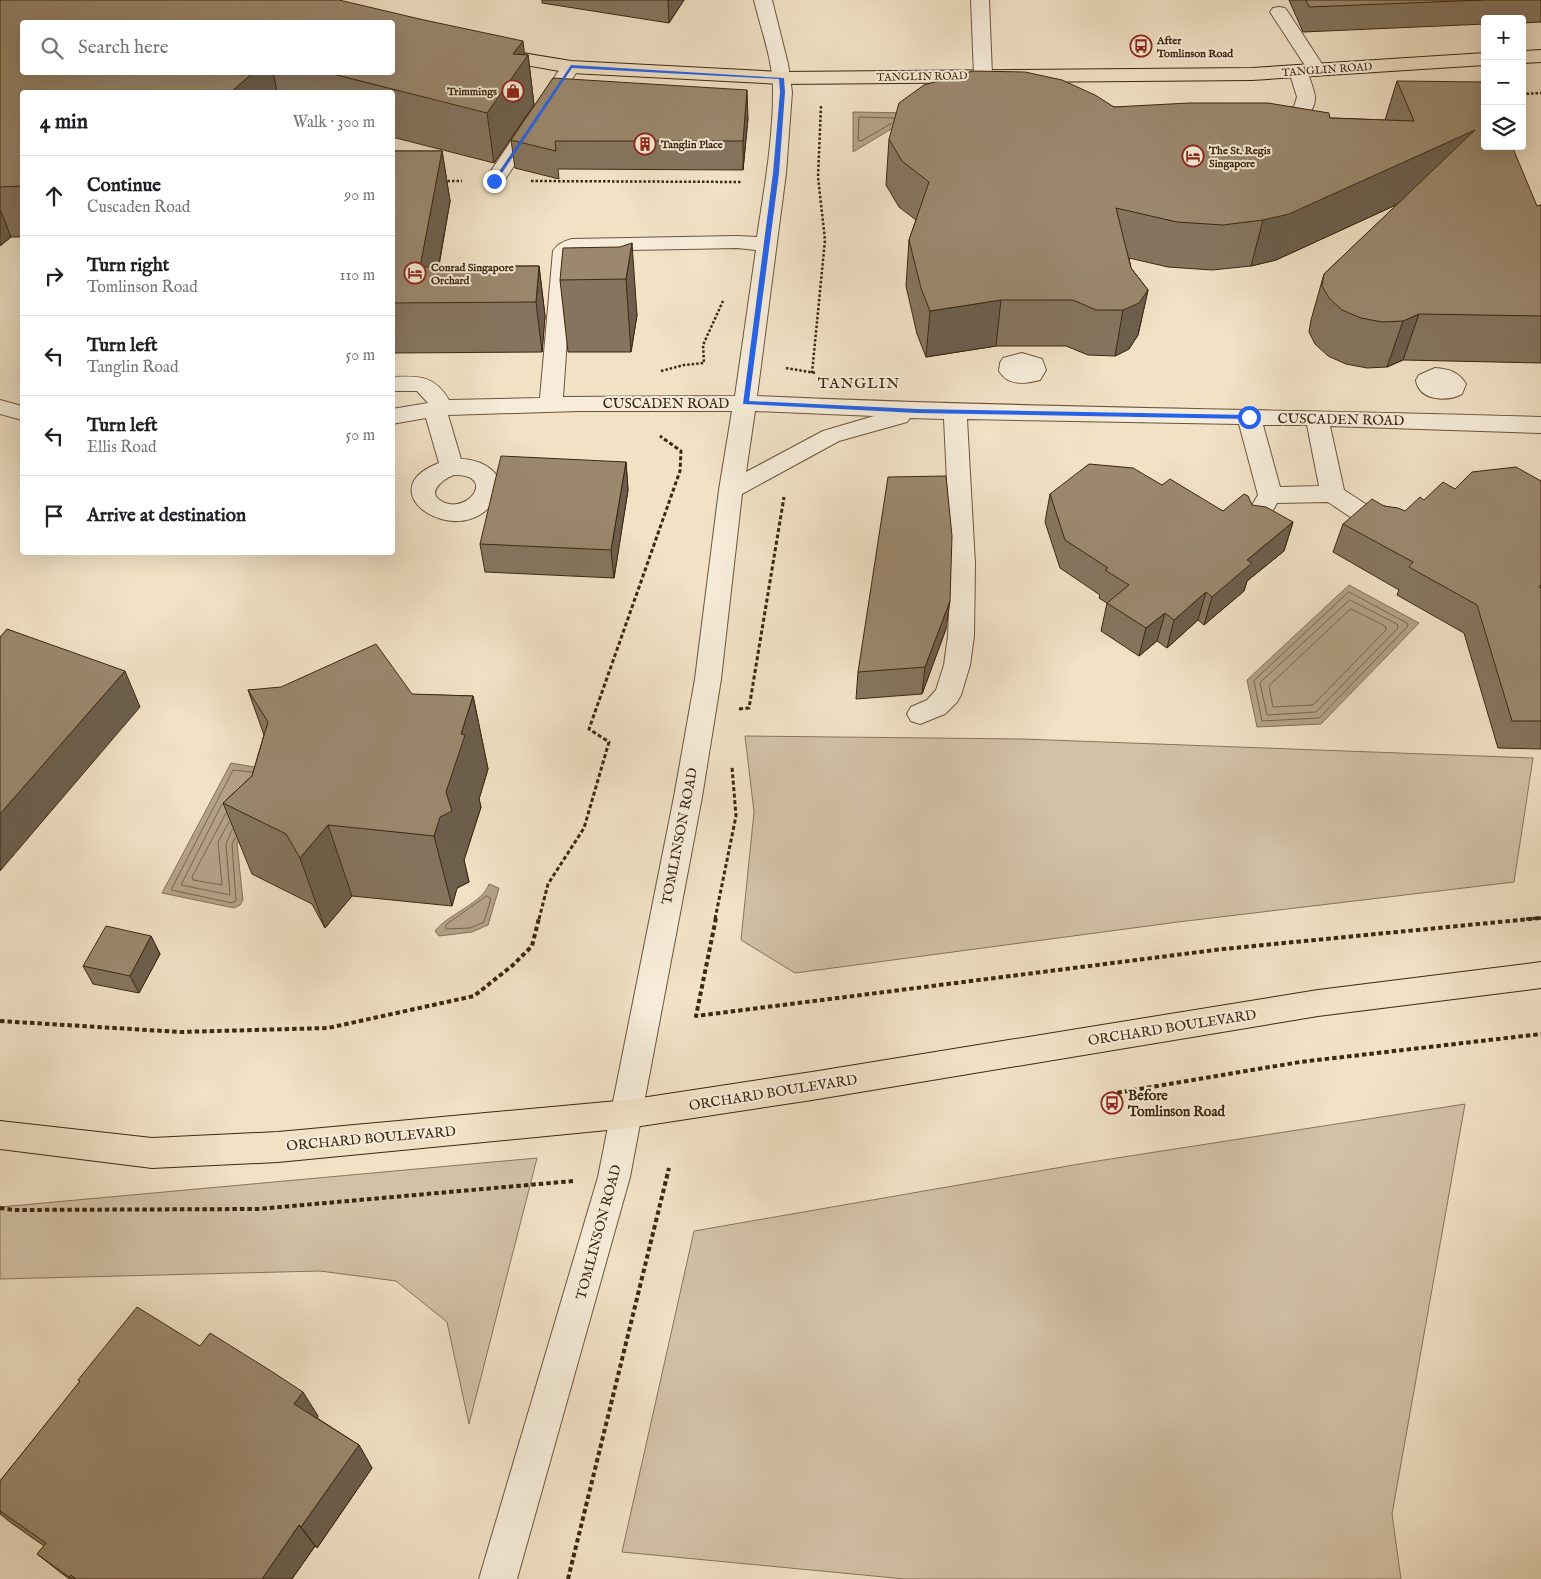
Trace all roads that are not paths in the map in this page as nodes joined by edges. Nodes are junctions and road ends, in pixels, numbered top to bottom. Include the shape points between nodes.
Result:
1 (763, 0) edge
2 (980, 0) edge
3 (1279, 12) dead end
4 (477, 52) edge
5 (1541, 56) edge
6 (1526, 57) edge
7 (1481, 59) edge
8 (571, 67) junction
9 (1308, 70) junction
10 (983, 75) junction
11 (781, 78) junction
12 (1249, 115) edge
13 (494, 181) road end
14 (766, 244) junction
15 (1024, 377) dead end
16 (395, 384) edge
17 (1444, 393) dead end
18 (745, 403) junction
19 (551, 405) junction
20 (438, 409) junction
21 (917, 411) junction
22 (955, 411) junction
23 (1028, 412) junction
24 (395, 417) edge
25 (1249, 417) junction
26 (1317, 418) junction
27 (1454, 422) junction
28 (1541, 425) edge
29 (452, 467) dead end
30 (731, 490) junction
31 (1332, 494) junction
32 (1270, 495) junction
33 (1253, 526) edge
34 (1384, 527) edge
35 (920, 714) dead end
36 (1541, 975) edge
37 (628, 1114) junction
38 (0, 1134) edge
39 (498, 1579) edge

1 - 11 street, TOMLINSON ROAD
2 - 10 street
3 - 9 street
4 - 8 main road, TANGLIN ROAD
5 - 6 main road
7 - 9 main road, TANGLIN ROAD
8 - 11 main road, TANGLIN ROAD
8 - 13 street
9 - 10 main road, TANGLIN ROAD via 1044,83
9 - 12 street via 1302,110 1288,116
10 - 11 main road, TANGLIN ROAD
11 - 14 street, TOMLINSON ROAD via 776,173
14 - 18 street, TOMLINSON ROAD
14 - 19 street via 737,242 631,253 572,245 563,251 568,311
15 - 23 street
16 - 20 street via 422,384 434,392
17 - 27 street
18 - 19 street, CUSCADEN ROAD
18 - 21 street, CUSCADEN ROAD
18 - 30 street, TOMLINSON ROAD
19 - 20 street, CUSCADEN ROAD
20 - 24 street, CUSCADEN ROAD
20 - 29 street
21 - 22 street, CUSCADEN ROAD
21 - 30 street via 832,436
22 - 23 street, CUSCADEN ROAD
22 - 35 street via 963,564 961,636 948,695 936,707
23 - 25 street, CUSCADEN ROAD
25 - 26 street, CUSCADEN ROAD
25 - 32 street
26 - 27 street, CUSCADEN ROAD
26 - 31 street
27 - 28 street, CUSCADEN ROAD
30 - 37 street, TOMLINSON ROAD via 708,679
31 - 32 street
31 - 34 street
32 - 33 street
36 - 37 main road, ORCHARD BOULEVARD via 1318,1003
37 - 38 main road, ORCHARD BOULEVARD via 278,1147 152,1153
37 - 39 street, TOMLINSON ROAD via 614,1177

